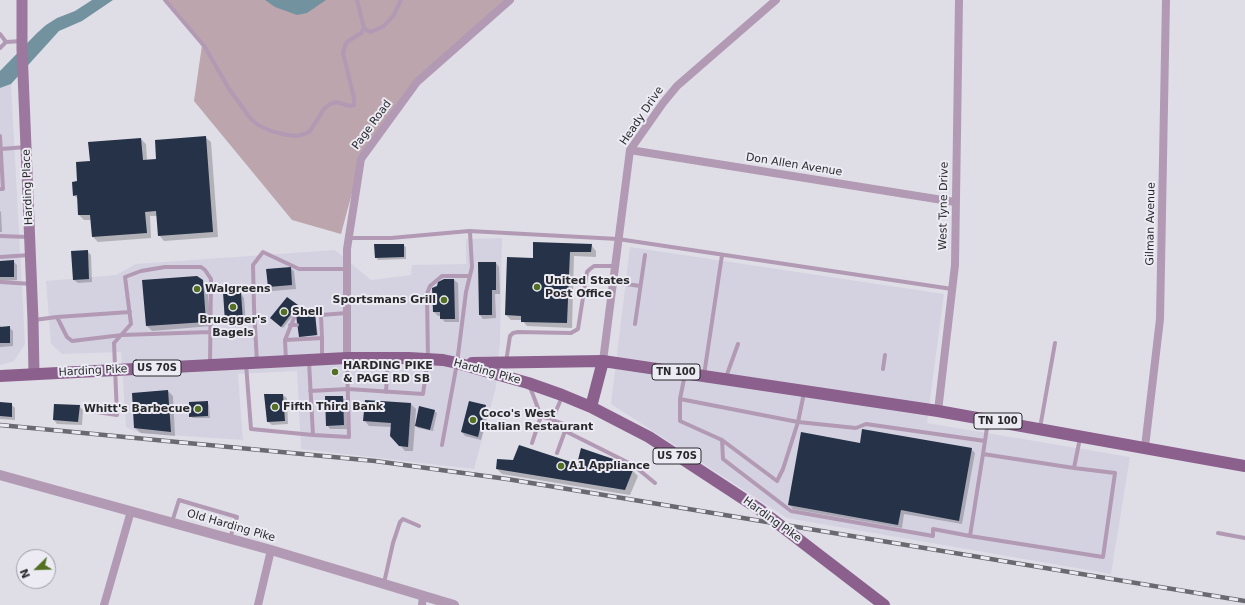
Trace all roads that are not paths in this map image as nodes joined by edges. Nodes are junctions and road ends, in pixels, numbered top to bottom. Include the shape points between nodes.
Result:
1 (22, 0) edge
2 (165, 0) edge
3 (357, 0) edge
4 (401, 0) edge
5 (510, 0) edge
6 (776, 0) edge
7 (959, 0) edge
8 (1166, 0) edge
9 (364, 28) junction
10 (0, 34) edge
11 (6, 42) junction
12 (22, 45) junction
13 (0, 48) edge
14 (0, 136) edge
15 (26, 147) junction
16 (1, 149) edge
17 (630, 150) junction
18 (0, 189) edge
19 (955, 202) junction
20 (470, 232) junction
21 (0, 236) edge
22 (30, 237) junction
23 (348, 238) junction
24 (618, 239) junction
25 (31, 255) junction
26 (645, 255) dead end
27 (722, 255) junction
28 (0, 256) edge
29 (615, 266) junction
30 (347, 269) junction
31 (470, 276) junction
32 (0, 282) edge
33 (613, 282) junction
34 (32, 284) junction
35 (640, 286) junction
36 (952, 290) junction
37 (130, 312) junction
38 (347, 313) junction
39 (321, 315) junction
40 (57, 317) junction
41 (33, 320) junction
42 (321, 323) junction
43 (316, 324) dead end
44 (635, 324) dead end
45 (290, 325) junction
46 (297, 325) dead end
47 (210, 332) junction
48 (122, 335) junction
49 (322, 338) junction
50 (285, 340) junction
51 (1055, 343) dead end
52 (738, 344) dead end
53 (885, 355) dead end
54 (347, 358) junction
55 (388, 358) junction
56 (322, 359) junction
57 (428, 359) junction
58 (309, 360) junction
59 (286, 361) junction
60 (603, 361) junction
61 (506, 362) junction
62 (251, 363) junction
63 (456, 363) junction
64 (210, 365) junction
65 (883, 369) dead end
66 (116, 370) junction
67 (685, 373) junction
68 (34, 374) junction
69 (0, 376) edge
70 (704, 376) junction
71 (725, 379) junction
72 (528, 383) junction
73 (348, 389) junction
74 (805, 391) junction
75 (310, 392) junction
76 (386, 392) junction
77 (562, 395) junction
78 (680, 399) junction
79 (591, 407) junction
80 (90, 411) dead end
81 (938, 411) junction
82 (541, 416) junction
83 (988, 419) junction
84 (552, 420) junction
85 (798, 422) junction
86 (1040, 428) junction
87 (565, 431) junction
88 (313, 435) junction
89 (1080, 436) junction
90 (722, 440) junction
91 (984, 441) junction
92 (532, 443) dead end
93 (442, 445) dead end
94 (1145, 447) junction
95 (557, 453) dead end
96 (983, 454) junction
97 (1245, 466) edge
98 (1074, 468) junction
99 (0, 475) edge
100 (655, 483) dead end
101 (131, 511) junction
102 (172, 522) junction
103 (419, 526) dead end
104 (1218, 533) dead end
105 (970, 536) junction
106 (230, 538) junction
107 (1245, 538) edge
108 (271, 550) junction
109 (384, 584) junction
110 (422, 600) edge
111 (104, 605) edge
112 (258, 605) edge
113 (454, 605) edge
114 (884, 605) edge

1 - 12 main road, Harding Place
2 - 9 lane via 208,51 228,89 251,119 266,129 287,135 297,136 310,131 324,110 333,103 354,105 343,50 347,42
3 - 9 lane
4 - 9 lane via 394,15 384,26 373,32
5 - 23 street, Page Road via 418,82 360,159
6 - 17 street, Heady Drive via 677,86
7 - 19 street, West Tyne Drive
8 - 94 street, Gilman Avenue via 1160,319
10 - 11 lane
11 - 12 lane
11 - 13 lane
12 - 15 main road, Harding Place
14 - 16 lane
15 - 16 lane
15 - 22 main road, Harding Place
16 - 18 lane via 3,189
17 - 19 street, Don Allen Avenue
17 - 24 street, Heady Drive
19 - 36 street, West Tyne Drive via 955,265
20 - 23 lane via 391,238
20 - 24 lane
20 - 31 lane
21 - 22 lane
22 - 25 main road, Harding Place
23 - 30 street, Page Road
24 - 27 lane
24 - 29 street, Heady Drive
25 - 28 lane
25 - 34 main road, Harding Place
26 - 35 lane
27 - 36 lane
27 - 70 lane
29 - 33 street, Heady Drive
29 - 61 lane via 594,266 587,272 578,329 571,333 513,332 510,336
30 - 38 street, Page Road
30 - 62 lane via 299,269 263,252 253,265
31 - 57 lane via 442,276 430,286 427,294
31 - 63 lane
32 - 34 lane
33 - 35 lane
33 - 60 street, Heady Drive
34 - 41 main road, Harding Place
35 - 44 lane
36 - 81 street, West Tyne Drive
37 - 40 lane
37 - 47 lane via 125,277 165,267 201,267 211,279
37 - 48 lane via 131,324
38 - 39 lane
38 - 54 street, Page Road
39 - 42 lane
39 - 45 lane via 320,310 296,313
40 - 41 lane
40 - 48 lane via 67,338 72,341
41 - 68 main road, Harding Place
42 - 43 lane
42 - 49 lane
45 - 46 lane
45 - 50 lane
47 - 48 lane
47 - 64 lane
48 - 66 lane via 114,343
49 - 50 lane
49 - 56 lane
50 - 59 lane
51 - 86 lane
52 - 71 lane
53 - 65 lane
54 - 55 main road, Harding Pike / US 70S
54 - 56 main road, Harding Pike / US 70S
54 - 73 lane
55 - 57 main road, Harding Pike / US 70S
55 - 76 lane
56 - 58 main road, Harding Pike / US 70S
57 - 63 main road, Harding Pike / US 70S
57 - 76 lane via 423,394
58 - 59 main road, Harding Pike / US 70S
58 - 75 lane
59 - 62 main road, Harding Pike / US 70S
60 - 61 main road, TN 100
60 - 67 main road, TN 100
60 - 79 main road
61 - 63 main road, TN 100
62 - 64 main road, Harding Pike / US 70S
62 - 88 lane via 251,429
63 - 72 main road, Harding Pike / US 70S
63 - 93 lane
64 - 66 main road, Harding Pike / US 70S
66 - 68 main road, Harding Pike / US 70S
66 - 80 lane via 117,415
67 - 70 main road, TN 100
67 - 78 lane
68 - 69 main road, Harding Pike / US 70S
70 - 71 main road, TN 100
71 - 74 main road, TN 100
72 - 77 main road, Harding Pike / US 70S
72 - 82 lane
73 - 75 lane
73 - 76 lane
73 - 88 lane via 349,437
74 - 81 main road, TN 100
74 - 85 lane
75 - 88 lane
77 - 79 main road, Harding Pike / US 70S
77 - 84 lane
78 - 85 lane
78 - 90 lane via 680,421
79 - 114 main road, Harding Pike / US 70S via 649,437 760,509
81 - 83 main road, TN 100
82 - 84 lane
82 - 92 lane
83 - 86 main road, TN 100
83 - 91 lane
84 - 87 lane via 566,425
85 - 90 lane via 777,481
85 - 91 lane via 856,428 866,424
86 - 89 main road, TN 100
87 - 95 lane
87 - 100 lane via 633,465
89 - 94 main road, TN 100
89 - 98 lane
90 - 105 lane via 723,459 792,511 933,536 933,529
91 - 96 lane
94 - 97 main road, TN 100
96 - 98 lane
96 - 105 lane
98 - 105 lane via 1115,473 1103,557
99 - 101 street, Old Harding Pike
101 - 102 street, Old Harding Pike
101 - 111 street
102 - 106 street, Old Harding Pike
102 - 106 lane via 179,500 237,517
103 - 109 lane via 403,519 400,522
104 - 107 lane
106 - 108 street, Old Harding Pike
108 - 109 street, Old Harding Pike
108 - 112 street
109 - 110 street, Old Harding Pike
110 - 113 street, Old Harding Pike

